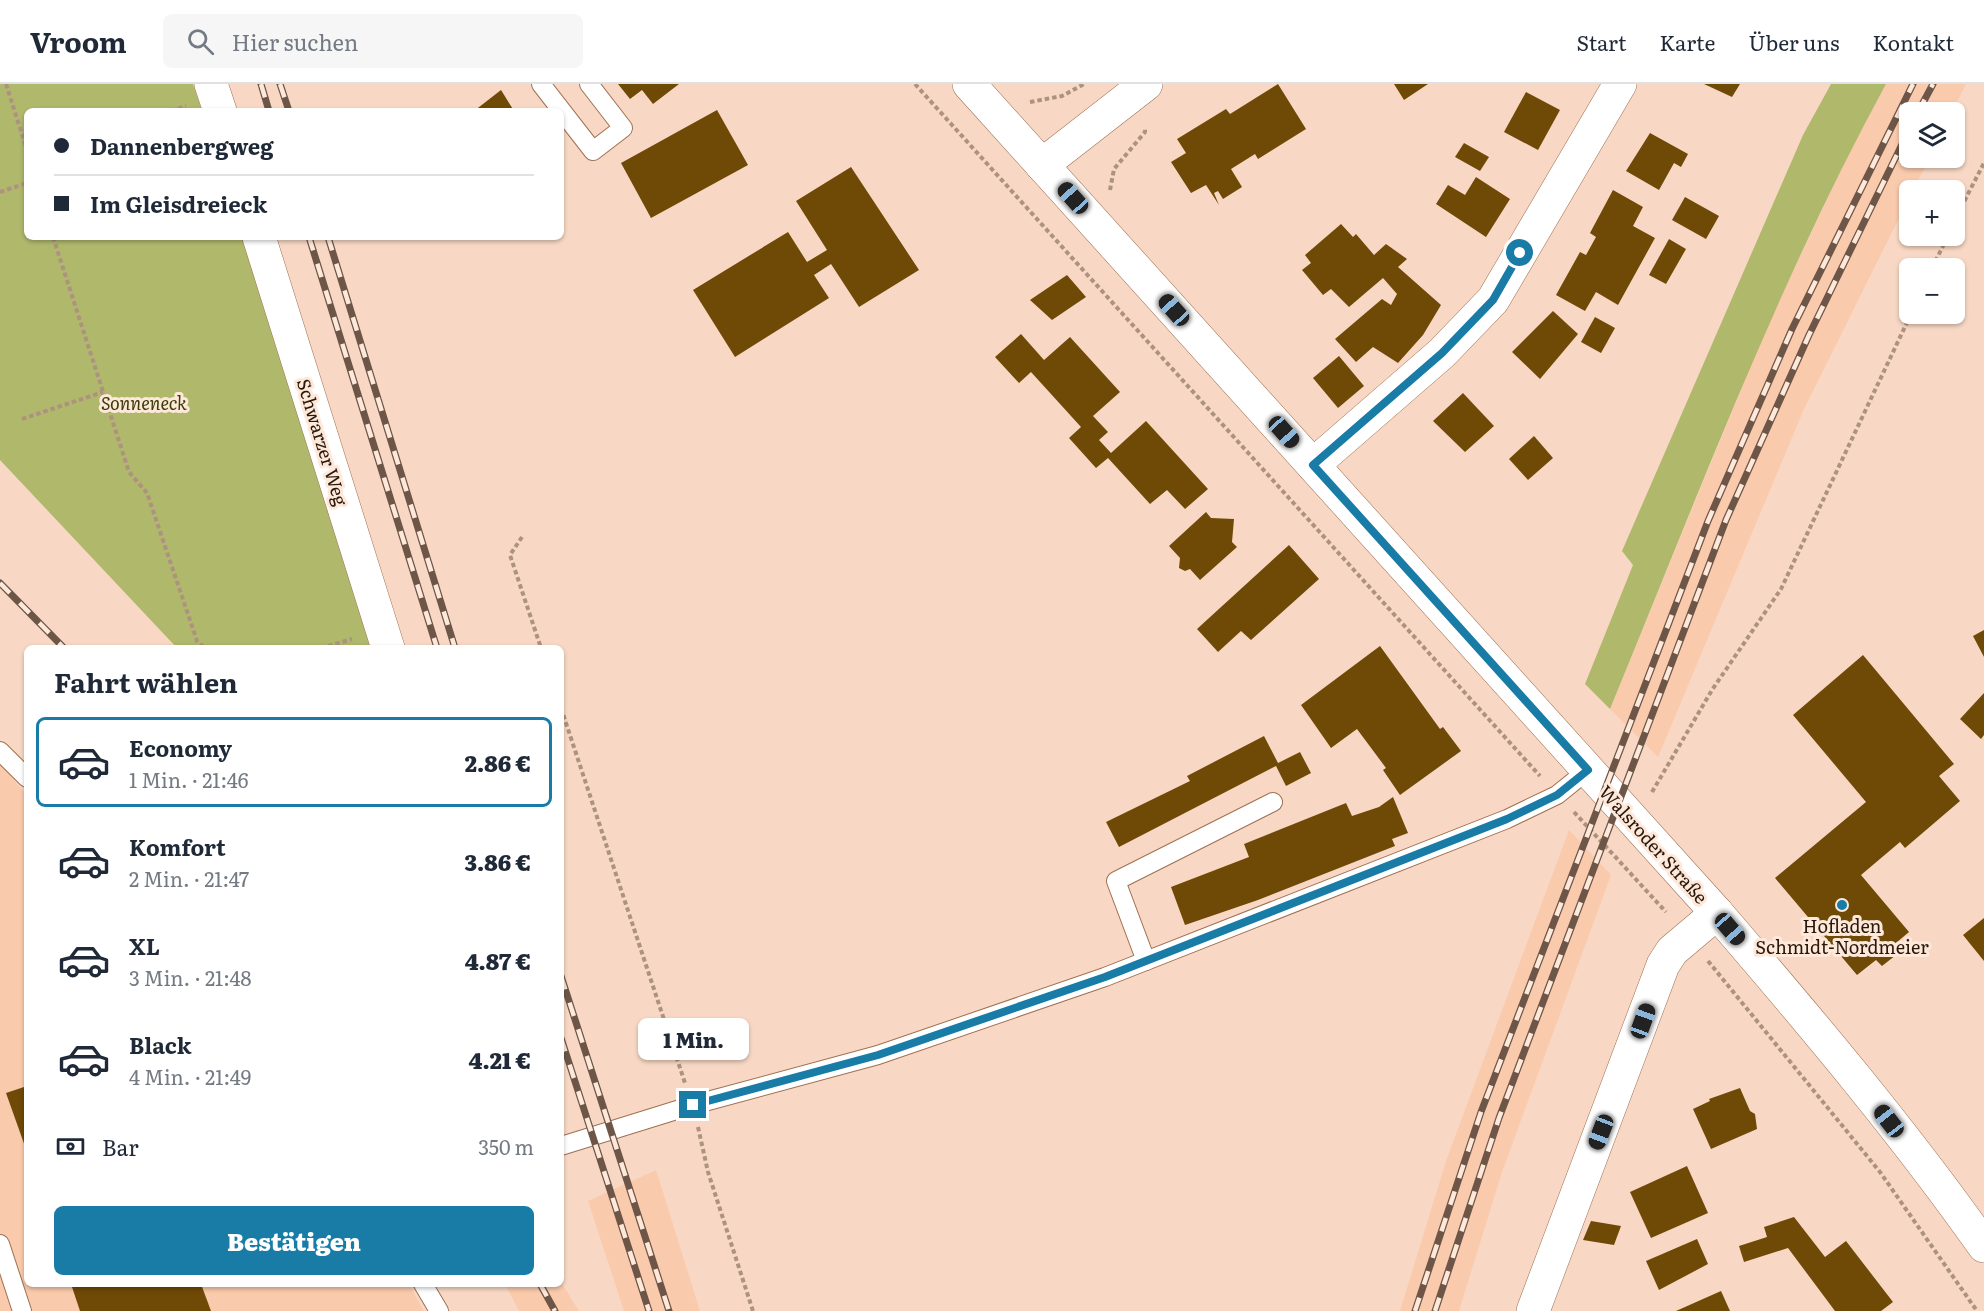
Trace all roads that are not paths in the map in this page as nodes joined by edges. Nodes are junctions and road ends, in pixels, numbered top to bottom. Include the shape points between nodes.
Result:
1 (211, 84) edge
2 (541, 84) edge
3 (589, 84) edge
4 (969, 84) edge
5 (1146, 84) edge
6 (1620, 84) edge
7 (219, 108) edge
8 (560, 108) edge
9 (564, 114) edge
10 (1042, 165) junction
11 (260, 240) edge
12 (1313, 465) junction
13 (387, 645) edge
14 (0, 751) edge
15 (1588, 770) junction
16 (24, 775) edge
17 (1273, 802) dead end
18 (1717, 914) junction
19 (1146, 961) junction
20 (564, 1145) edge
21 (0, 1244) edge
22 (1984, 1246) edge
23 (425, 1287) edge
24 (22, 1311) edge
25 (439, 1311) edge
26 (1533, 1311) edge

1 - 7 street
2 - 8 lane
3 - 9 lane via 623,128 593,151
4 - 10 street, Walsroder Straße
5 - 10 street
6 - 12 street via 1493,300 1442,353
10 - 12 street, Walsroder Straße
11 - 13 street, Schwarzer Weg
12 - 15 street, Walsroder Straße
14 - 16 lane
15 - 18 street, Walsroder Straße
15 - 19 lane via 1557,795 1507,819
17 - 19 lane via 1116,881
18 - 22 street, Walsroder Straße via 1813,1025
18 - 26 street via 1672,951 1663,964
19 - 20 lane via 878,1055
21 - 24 lane
23 - 25 lane

